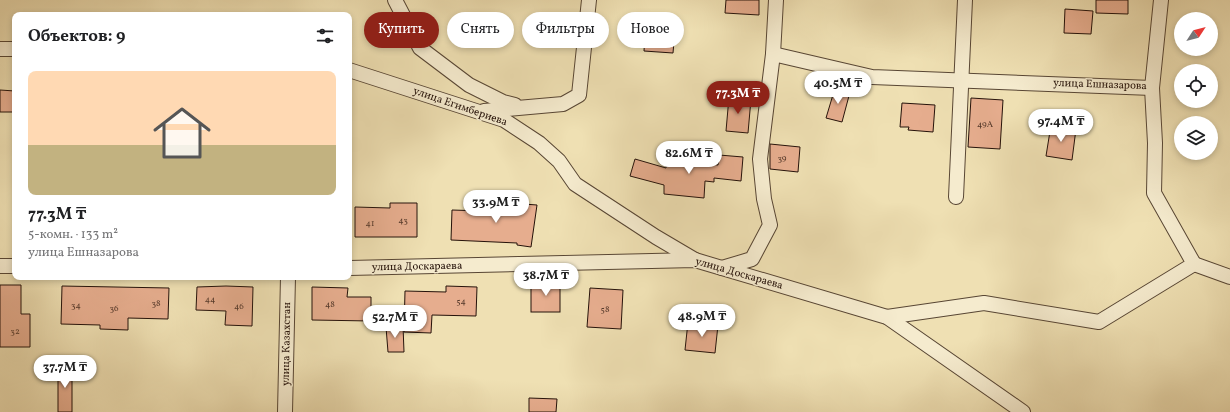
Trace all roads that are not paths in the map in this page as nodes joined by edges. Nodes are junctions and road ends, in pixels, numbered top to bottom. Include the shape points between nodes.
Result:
1 (395, 0) edge
2 (589, 0) edge
3 (776, 0) edge
4 (965, 0) edge
5 (1161, 0) edge
6 (0, 49) edge
7 (12, 49) edge
8 (773, 54) junction
9 (352, 71) edge
10 (960, 80) junction
11 (1152, 88) junction
12 (522, 106) junction
13 (478, 111) junction
14 (956, 197) dead end
15 (695, 260) junction
16 (1194, 264) junction
17 (0, 266) edge
18 (12, 266) edge
19 (352, 268) edge
20 (722, 268) junction
21 (1230, 277) edge
22 (288, 280) edge
23 (887, 317) junction
24 (285, 412) edge
25 (1023, 412) edge

1 - 12 street via 420,48 469,85 503,102
2 - 12 street via 579,94 563,104
3 - 8 street
4 - 10 street
5 - 11 street, улица Ешназарова
6 - 7 street
8 - 10 street, улица Ешназарова via 872,77
8 - 20 street via 760,159 764,199 770,225 752,259
9 - 13 street, улица Егимбериева
10 - 11 street, улица Ешназарова
10 - 14 street
11 - 16 street via 1154,193
12 - 13 street
13 - 15 street, улица Егимбериева via 504,120 539,143 559,161 575,184
15 - 19 street, улица Доскараева
15 - 20 street, улица Доскараева
16 - 21 street
16 - 23 street via 1099,322 984,302
17 - 18 street
20 - 23 street, улица Доскараева
22 - 24 street, улица Казахстан
23 - 25 street, улица Доскараева

